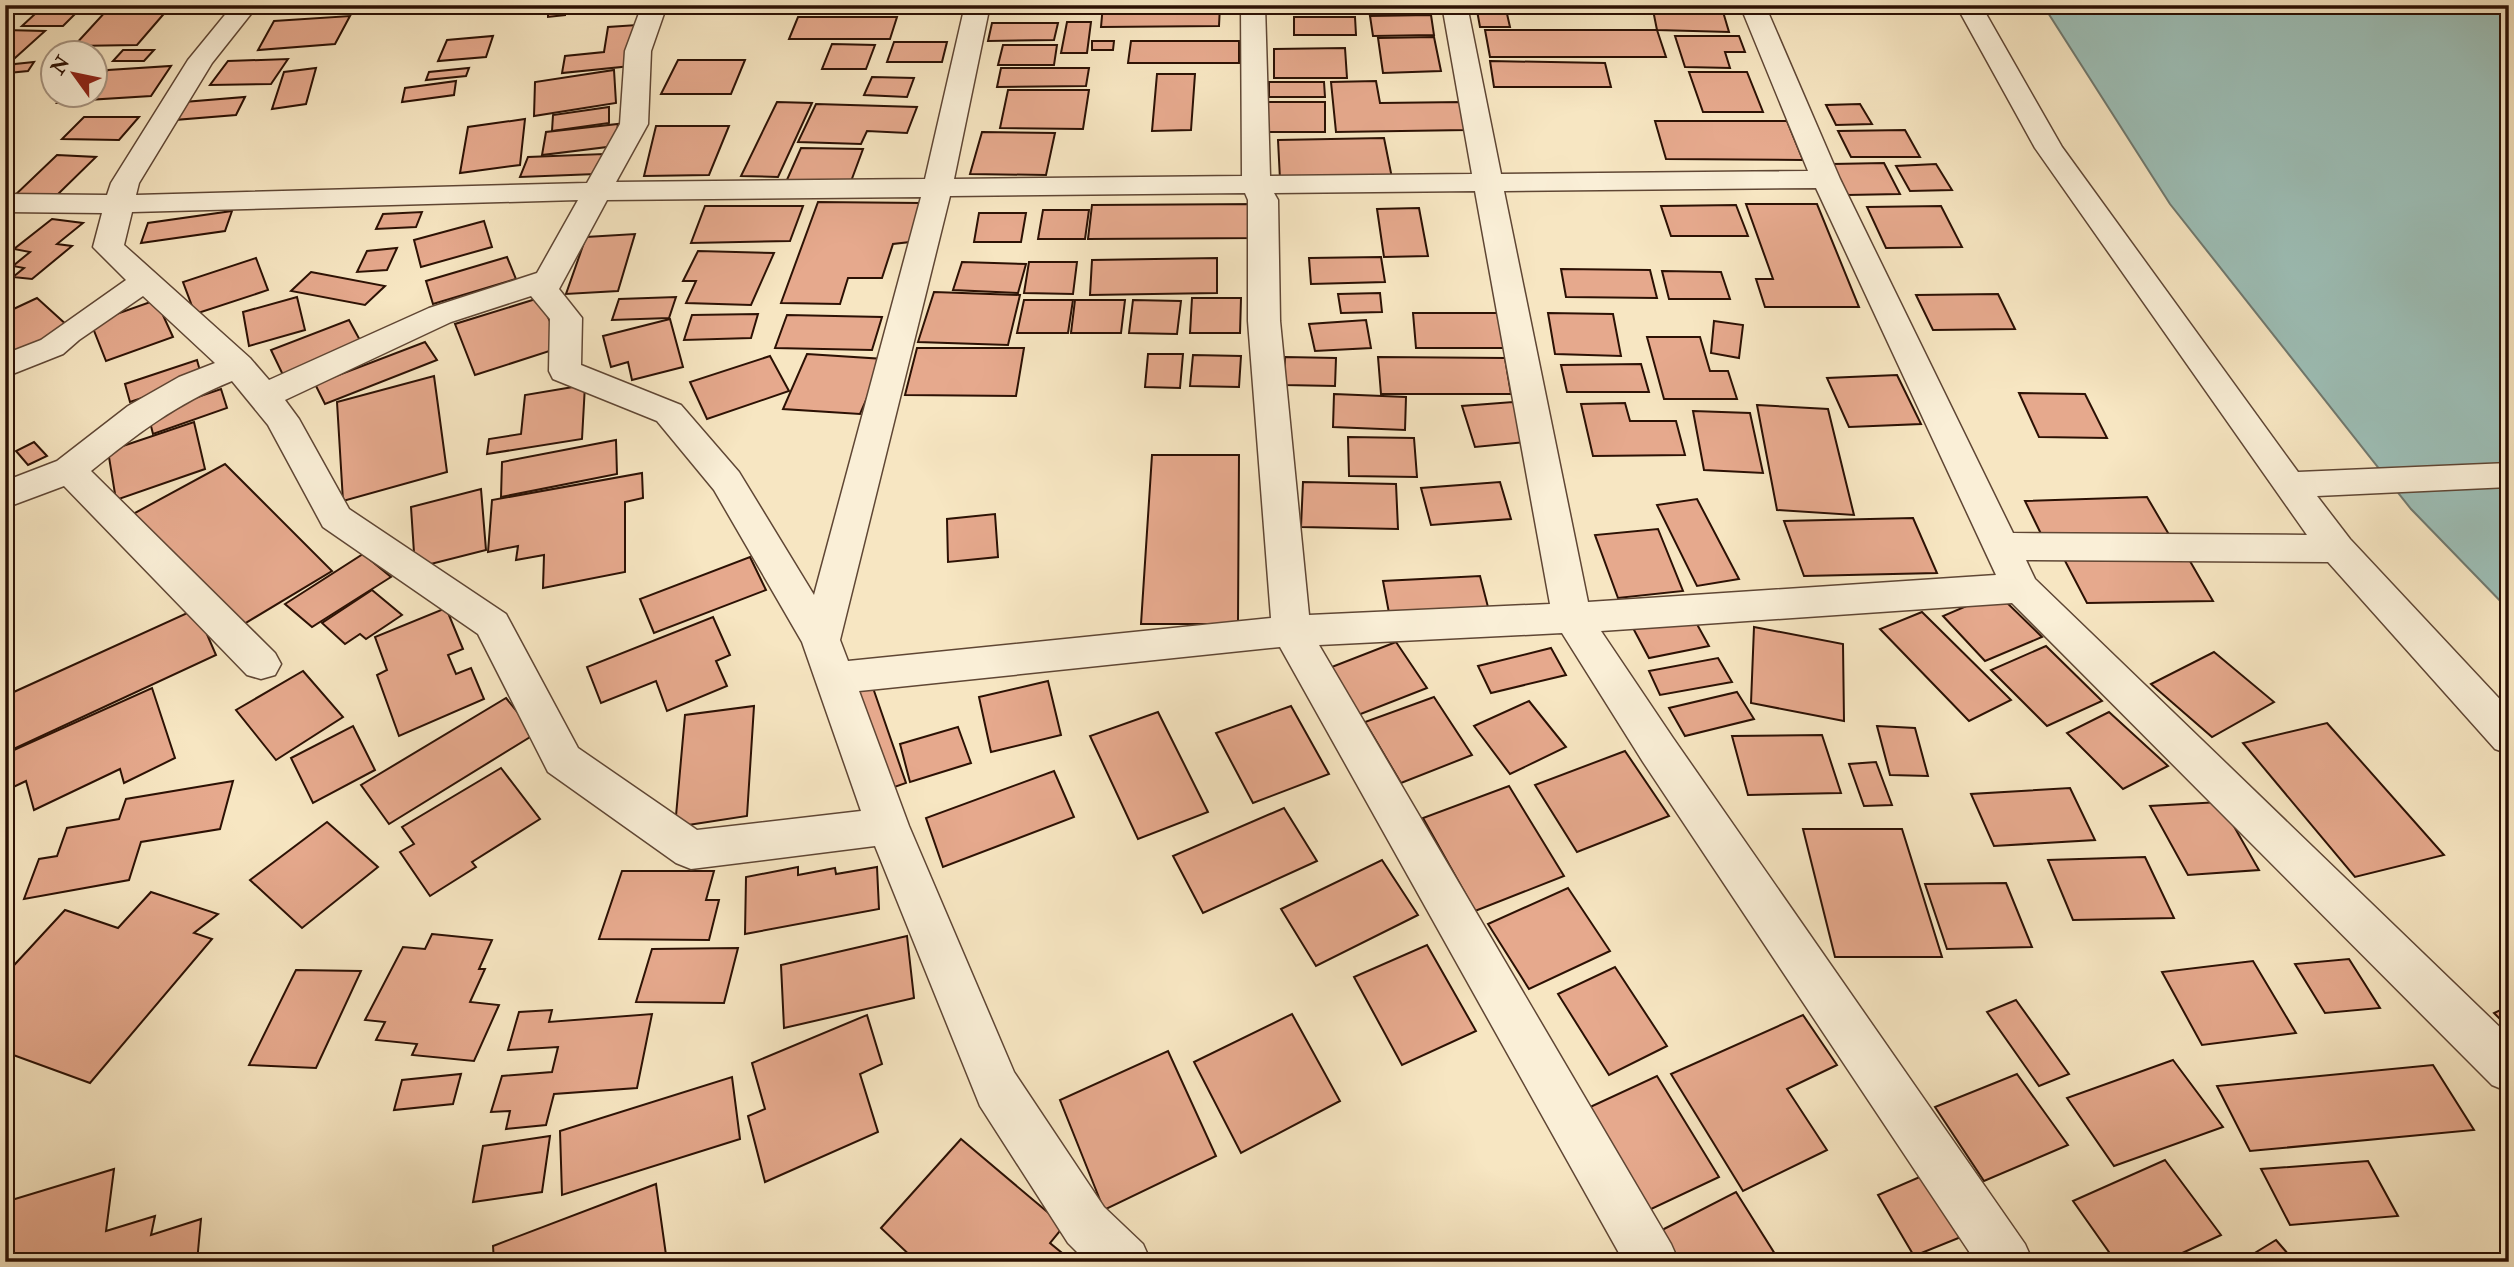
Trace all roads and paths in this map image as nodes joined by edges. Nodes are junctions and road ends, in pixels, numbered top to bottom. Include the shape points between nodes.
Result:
1 (246, 5) edge
2 (655, 5) edge
3 (978, 5) edge
4 (1253, 5) edge
5 (1454, 5) edge
6 (1752, 5) edge
7 (1968, 5) edge
8 (1826, 179) junction
9 (1486, 181) junction
10 (1256, 185) junction
11 (938, 187) junction
12 (600, 191) junction
13 (5, 203) edge
14 (118, 204) junction
15 (550, 279) junction
16 (145, 281) junction
17 (5, 366) edge
18 (251, 381) junction
19 (69, 470) junction
20 (2509, 475) edge
21 (2289, 485) junction
22 (5, 495) edge
23 (2002, 546) junction
24 (2337, 549) junction
25 (2021, 588) junction
26 (1572, 618) junction
27 (1291, 631) junction
28 (821, 640) junction
29 (261, 664) dead end
30 (833, 678) junction
31 (2509, 737) edge
32 (888, 826) junction
33 (2509, 1069) edge
34 (1125, 1262) edge
35 (1653, 1262) edge
36 (2007, 1262) edge

1 - 14 street via 201,60 125,183
2 - 12 street via 638,51 635,124
3 - 11 street
4 - 10 street
5 - 9 street
6 - 8 street
7 - 21 street via 2049,148
8 - 9 street
8 - 23 street
9 - 10 street
9 - 26 street
10 - 11 street
10 - 27 street via 1263,200 1264,321
11 - 12 street
11 - 28 street
12 - 14 street
12 - 15 street
13 - 14 street
14 - 16 street via 108,247
15 - 18 street
15 - 28 street via 543,290 566,318 565,371 669,413 727,481
16 - 17 street via 52,347
16 - 18 street
18 - 19 street via 191,385 140,414
18 - 32 street via 282,419 336,518 492,624 563,760 691,850
19 - 22 street
19 - 29 street
20 - 21 street
21 - 24 street
23 - 24 street
23 - 25 street
24 - 31 street
25 - 26 street
25 - 33 street
26 - 27 street
26 - 36 street
27 - 30 street
27 - 35 street
28 - 30 street
30 - 32 street
32 - 34 street via 997,1089 1086,1225

